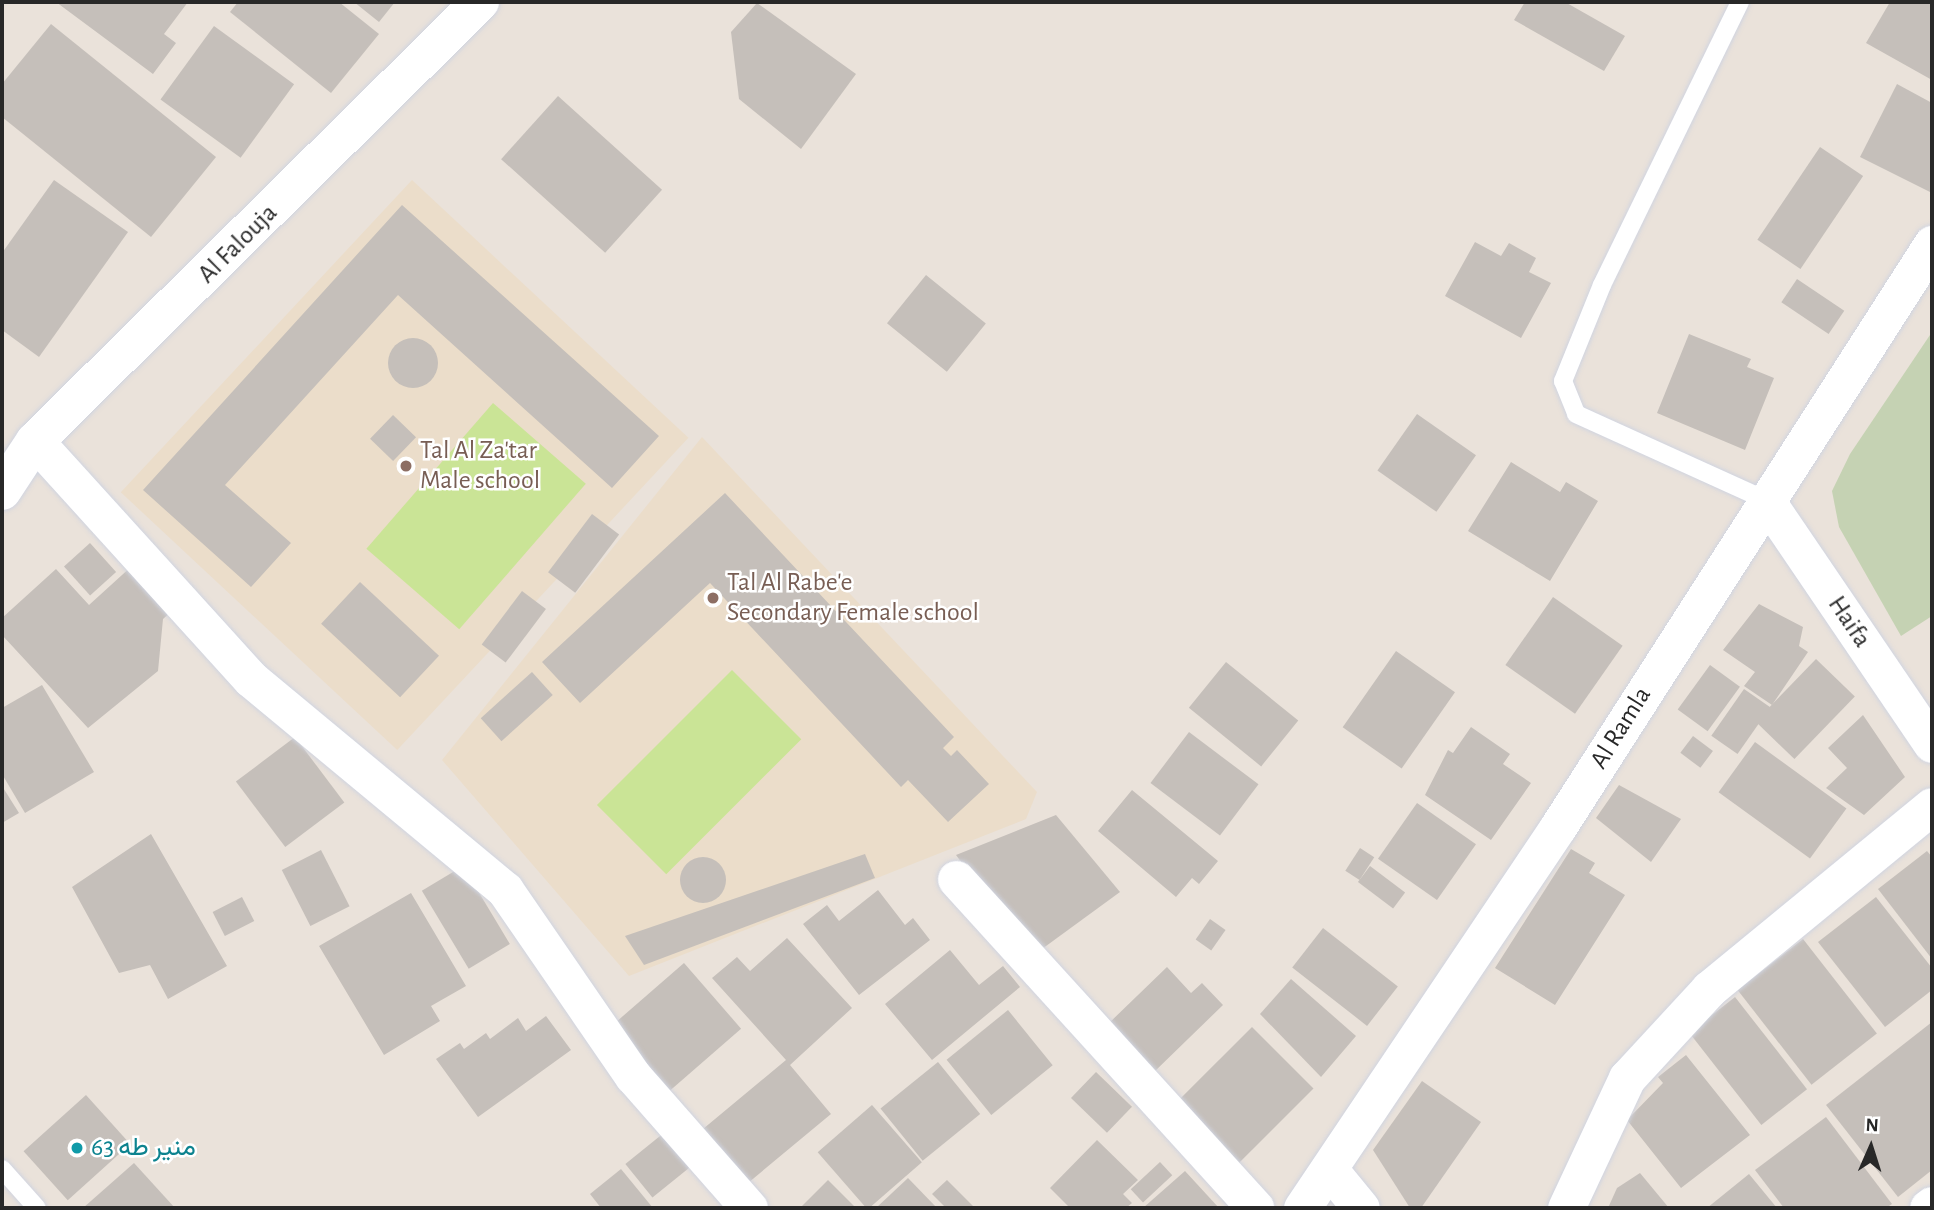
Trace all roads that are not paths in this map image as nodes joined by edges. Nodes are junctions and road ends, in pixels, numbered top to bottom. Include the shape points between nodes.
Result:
1 (481, 2) edge
2 (1740, 2) edge
3 (1932, 244) edge
4 (35, 442) junction
5 (2, 491) edge
6 (1766, 500) junction
7 (1932, 744) edge
8 (1932, 806) edge
9 (956, 879) dead end
10 (2, 1168) edge
11 (1329, 1169) junction
12 (1932, 1205) edge
13 (37, 1208) edge
14 (749, 1208) edge
15 (1255, 1208) edge
16 (1302, 1208) edge
17 (1361, 1208) edge
18 (1566, 1208) edge
19 (1928, 1208) edge

1 - 4 main road, Al Falouja
2 - 6 lane via 1602,285 1563,382 1576,414
3 - 6 street, Al Ramla
4 - 5 main road, Al Falouja
4 - 14 street via 251,679 505,890 633,1076
6 - 7 street, Haifa
6 - 11 street, Al Ramla via 1558,827
8 - 18 street via 1709,989 1627,1078
9 - 15 street
10 - 13 lane
11 - 16 street, Al Ramla
11 - 17 street
12 - 19 street

